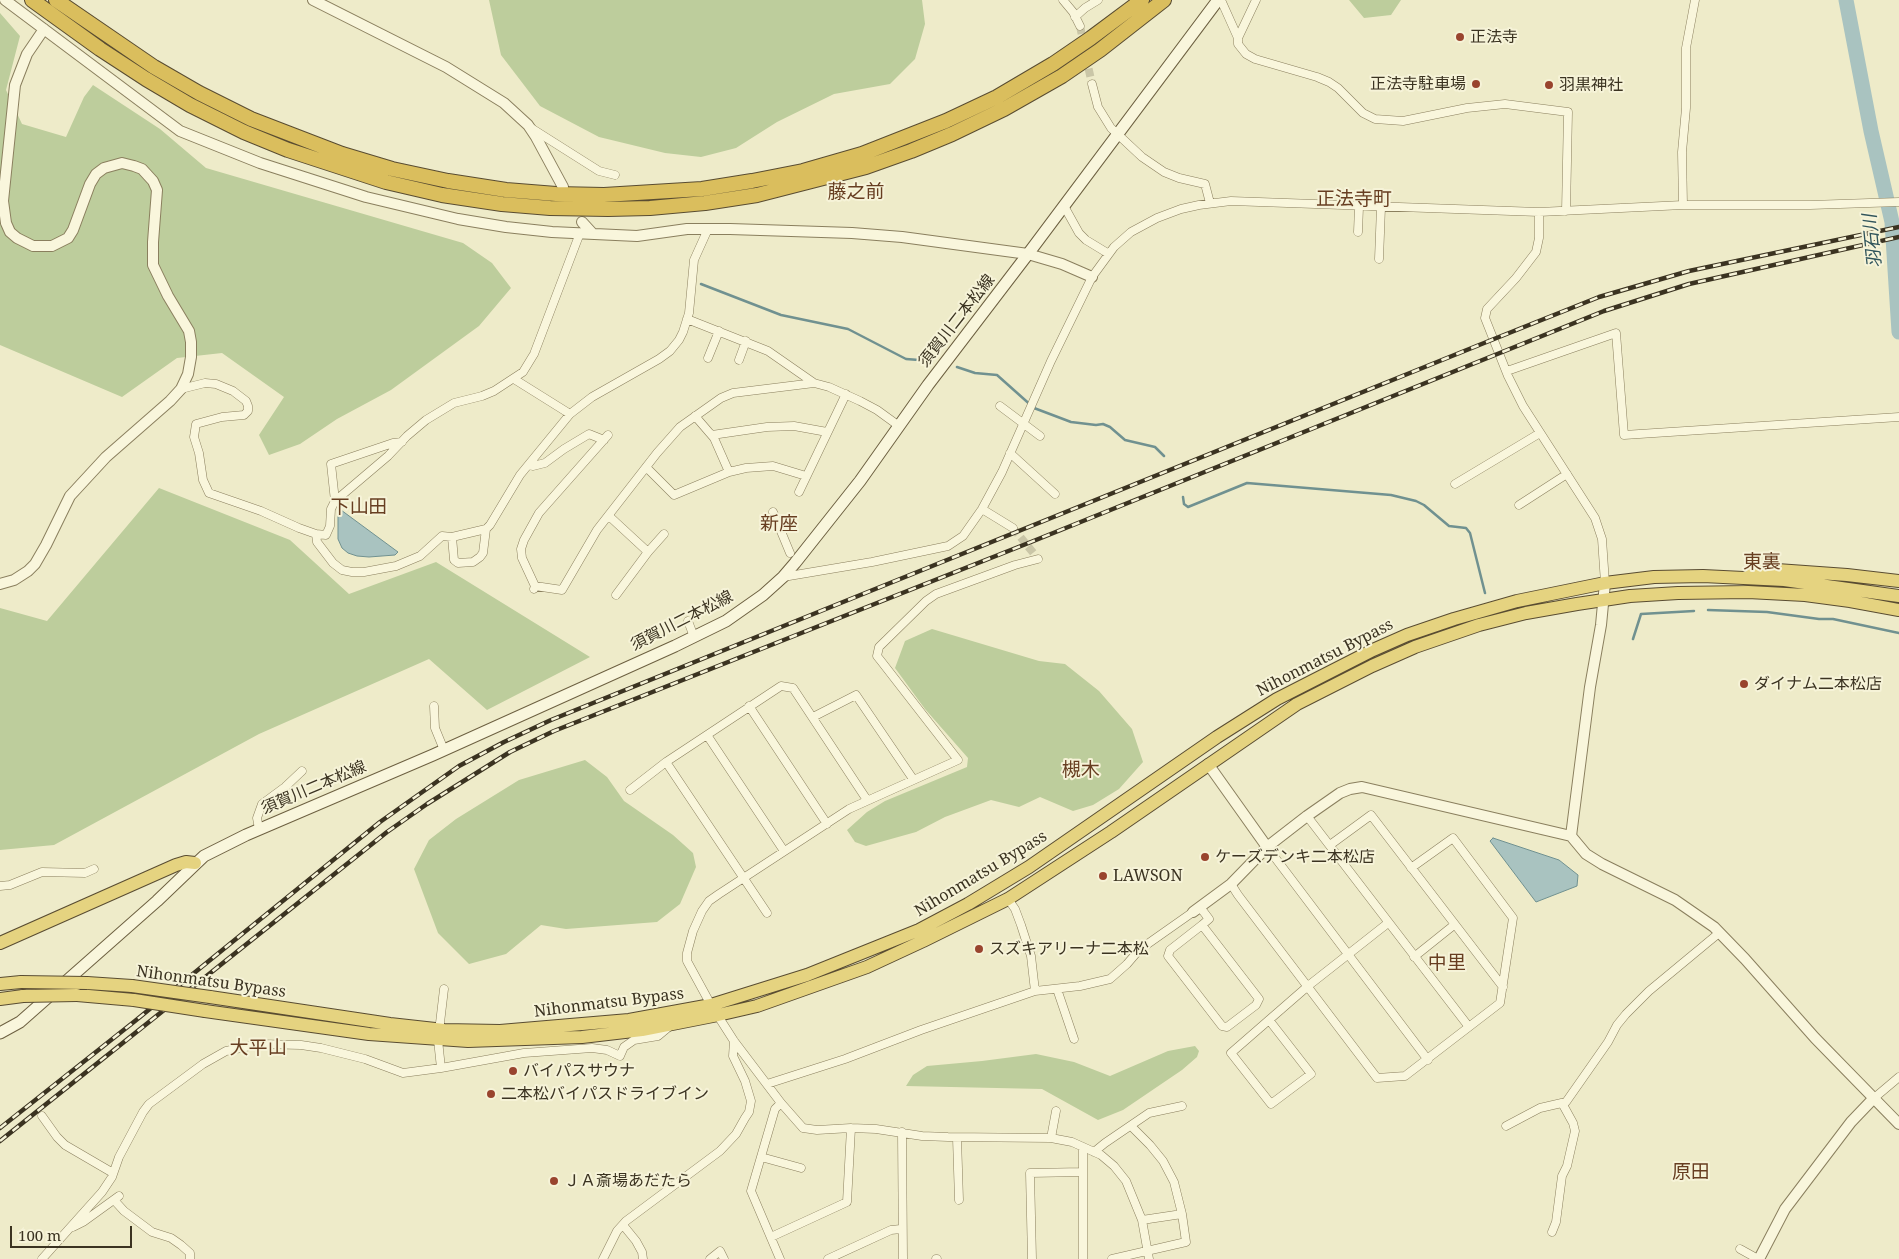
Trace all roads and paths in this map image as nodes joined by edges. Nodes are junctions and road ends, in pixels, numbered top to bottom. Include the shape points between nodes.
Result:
1 (5, 0) edge
2 (32, 0) edge
3 (56, 0) edge
4 (313, 0) edge
5 (1063, 0) edge
6 (1098, 0) edge
7 (1142, 0) edge
8 (1164, 0) edge
9 (1219, 0) edge
10 (1256, 0) edge
11 (1695, 0) edge
12 (1075, 18) junction
13 (1080, 26) tunnel mouth
14 (44, 29) junction
15 (1238, 38) junction
16 (1092, 84) tunnel mouth
17 (528, 125) junction
18 (1118, 135) junction
19 (614, 175) dead end
20 (563, 187) dead end
21 (1899, 202) edge
22 (1210, 203) junction
23 (1683, 205) junction
24 (1064, 206) junction
25 (1359, 206) junction
26 (1381, 207) junction
27 (1566, 211) junction
28 (1539, 212) junction
29 (582, 222) dead end
30 (708, 229) junction
31 (1358, 232) dead end
32 (580, 233) junction
33 (593, 234) junction
34 (1028, 254) junction
35 (1109, 254) junction
36 (1378, 259) dead end
37 (1092, 277) junction
38 (687, 318) junction
39 (719, 331) junction
40 (746, 341) junction
41 (708, 358) dead end
42 (739, 360) dead end
43 (1507, 371) junction
44 (514, 379) junction
45 (814, 383) junction
46 (181, 389) junction
47 (846, 394) junction
48 (1000, 406) dead end
49 (570, 414) junction
50 (695, 416) junction
51 (1895, 418) edge
52 (1024, 423) junction
53 (899, 426) junction
54 (828, 432) junction
55 (1540, 433) junction
56 (712, 435) junction
57 (1040, 436) dead end
58 (402, 442) junction
59 (1010, 453) junction
60 (529, 465) junction
61 (646, 467) junction
62 (729, 472) junction
63 (1566, 474) junction
64 (806, 476) junction
65 (1455, 484) dead end
66 (799, 492) dead end
67 (1055, 494) dead end
68 (335, 501) junction
69 (1519, 506) dead end
70 (982, 509) junction
71 (773, 512) dead end
72 (609, 516) junction
73 (486, 528) junction
74 (1013, 528) tunnel mouth
75 (316, 534) junction
76 (664, 534) dead end
77 (452, 537) junction
78 (648, 552) junction
79 (790, 553) dead end
80 (1038, 558) dead end
81 (783, 577) junction
82 (1654, 577) junction
83 (1899, 581) edge
84 (1605, 583) junction
85 (0, 584) edge
86 (616, 595) dead end
87 (1899, 596) edge
88 (1604, 600) junction
89 (1899, 610) edge
90 (688, 621) dead end
91 (694, 637) junction
92 (434, 706) dead end
93 (749, 706) junction
94 (814, 717) junction
95 (707, 735) junction
96 (444, 750) junction
97 (666, 762) junction
98 (1208, 764) junction
99 (302, 771) dead end
100 (913, 780) junction
101 (630, 790) dead end
102 (867, 800) junction
103 (1307, 816) junction
104 (827, 824) junction
105 (259, 829) junction
106 (1571, 836) junction
107 (1330, 846) junction
108 (1267, 847) junction
109 (784, 850) junction
110 (195, 863) junction
111 (1411, 868) junction
112 (94, 869) dead end
113 (745, 878) junction
114 (1232, 884) junction
115 (0, 886) edge
116 (1008, 899) junction
117 (1196, 910) junction
118 (767, 913) dead end
119 (1388, 923) junction
120 (1202, 924) junction
121 (1454, 925) junction
122 (1720, 933) junction
123 (0, 943) edge
124 (1348, 955) junction
125 (1414, 957) junction
126 (0, 984) edge
127 (1308, 986) junction
128 (1503, 987) junction
129 (444, 989) dead end
130 (1056, 989) junction
131 (1035, 991) junction
132 (0, 999) edge
133 (714, 1010) junction
134 (1269, 1020) junction
135 (672, 1023) junction
136 (1469, 1028) junction
137 (0, 1033) edge
138 (438, 1035) junction
139 (1074, 1039) dead end
140 (734, 1041) junction
141 (1428, 1060) junction
142 (441, 1068) junction
143 (1899, 1077) edge
144 (767, 1084) junction
145 (1873, 1099) junction
146 (1562, 1103) junction
147 (781, 1104) junction
148 (1182, 1106) dead end
149 (1056, 1111) dead end
150 (42, 1116) dead end
151 (1899, 1124) edge
152 (1131, 1126) junction
153 (1506, 1126) dead end
154 (851, 1128) junction
155 (902, 1132) junction
156 (958, 1138) junction
157 (1051, 1138) junction
158 (1083, 1147) junction
159 (1094, 1152) junction
160 (761, 1157) junction
161 (801, 1168) dead end
162 (1083, 1172) junction
163 (113, 1173) junction
164 (959, 1200) dead end
165 (1182, 1214) junction
166 (1142, 1220) junction
167 (622, 1225) junction
168 (69, 1229) junction
169 (901, 1229) junction
170 (1552, 1232) dead end
171 (771, 1237) junction
172 (1740, 1248) dead end
173 (1147, 1250) junction
174 (42, 1259) edge
175 (190, 1259) edge
176 (603, 1259) edge
177 (643, 1259) edge
178 (710, 1259) edge
179 (724, 1259) edge
180 (780, 1259) edge
181 (828, 1259) edge
182 (903, 1259) edge
183 (1032, 1259) edge
184 (1082, 1259) edge
185 (1112, 1259) edge
186 (1149, 1259) edge
187 (1759, 1259) edge

1 - 14 street
2 - 8 highway via 100,49 190,105 288,150 386,182 442,195 512,205 608,209 705,203 757,195 866,168 952,134 1004,109 1062,76
3 - 7 highway via 199,94 252,119 342,154 448,181 506,190 604,195 702,189 803,171 862,154 997,97 1053,64
4 - 17 street via 446,67 504,103
5 - 12 street
6 - 12 street
9 - 15 street
9 - 18 main road, 須賀川二本松線
10 - 15 street
11 - 23 street via 1686,48
12 - 13 street
14 - 32 street via 180,131 233,153 350,192 424,211 506,227
14 - 46 street via 27,54 15,85 3,201 6,223 10,232 26,243 52,246 68,238 90,184 104,168 122,163 148,174 157,190 153,265 187,326 191,342 188,374
15 - 27 street via 1238,44 1246,54 1329,82 1363,113 1375,119 1403,121 1496,105 1568,112
16 - 18 street via 1104,120
17 - 19 street via 599,171
17 - 20 street
18 - 22 street via 1164,172 1205,184
18 - 24 main road, 須賀川二本松線
21 - 23 street
22 - 25 street
22 - 35 street via 1157,218 1131,232
23 - 27 street
24 - 34 main road, 須賀川二本松線
24 - 35 street via 1079,233
25 - 26 street
25 - 31 street
26 - 28 street
26 - 36 street
27 - 28 street
28 - 43 street via 1536,252 1485,313
29 - 33 street
30 - 33 street via 637,236
30 - 34 street via 852,233
30 - 38 street via 694,260
32 - 33 street
32 - 44 street via 534,354 523,372
34 - 37 street
34 - 53 main road, 須賀川二本松線
35 - 37 street
37 - 52 street
38 - 39 street
38 - 49 street via 683,332 670,351 592,397
39 - 40 street
39 - 41 street
40 - 42 street
40 - 45 street via 768,351
43 - 51 street via 1616,332 1624,434
43 - 55 street
44 - 49 street
44 - 58 street via 482,396 454,403 426,420
45 - 47 street
45 - 50 street via 733,393
46 - 75 street via 205,383 216,384 233,391 248,406 244,415 196,424 194,437 209,493
46 - 85 street via 96,467 70,496 32,568 14,580
47 - 53 street
47 - 54 street
48 - 52 street
49 - 60 street
50 - 56 street
50 - 61 street via 680,427
52 - 57 street
52 - 59 street
53 - 81 main road, 須賀川二本松線 via 860,481
54 - 56 street via 794,426
54 - 64 street
55 - 63 street
55 - 65 street
56 - 62 street
58 - 68 street
58 - 68 street via 331,464
59 - 67 street
59 - 70 street
60 - 72 street via 546,463 589,434 606,437 539,513 524,540 522,558 534,588 562,590
60 - 73 street
61 - 62 street via 674,495
61 - 72 street
62 - 64 street via 773,466
63 - 69 street
63 - 84 street via 1598,525 1603,545
64 - 66 street
68 - 75 street via 327,534
70 - 74 street
70 - 81 street via 963,536 948,546
71 - 79 street
72 - 78 street
73 - 77 street
73 - 77 street via 484,553 473,562 458,563 454,560
75 - 77 street via 317,542 332,563 352,572 406,562 420,556 442,536
76 - 78 street
78 - 86 street
80 - 100 street via 936,594 879,647 877,656 958,760
81 - 91 main road, 須賀川二本松線 via 763,596 726,621
82 - 83 highway via 1777,570
82 - 84 highway, Nihonmatsu Bypass
82 - 87 highway, Nihonmatsu Bypass via 1784,580
84 - 88 street
84 - 133 highway, Nihonmatsu Bypass via 1508,603 1422,630 1374,650 1308,682 1239,722 1029,867 968,904 919,930 839,964
88 - 89 highway, Nihonmatsu Bypass via 1678,593 1748,592 1841,600
88 - 98 highway, Nihonmatsu Bypass via 1526,613 1415,647 1297,704
88 - 106 street
90 - 91 street
91 - 96 main road, 須賀川二本松線
92 - 96 street via 435,728
93 - 94 street via 781,686 793,688
93 - 95 street
93 - 104 street
94 - 100 street via 856,695
94 - 102 street
95 - 97 street
95 - 109 street
96 - 105 main road, 須賀川二本松線
97 - 101 street
97 - 113 street
98 - 108 street
98 - 116 highway, Nihonmatsu Bypass
99 - 105 street via 262,804 257,818
100 - 102 street
102 - 104 street
103 - 106 street via 1340,793 1362,787
103 - 107 street
103 - 108 street
104 - 109 street
105 - 110 main road, 須賀川二本松線
106 - 122 street via 1586,854 1675,900
107 - 111 street via 1372,815
107 - 119 street
108 - 114 street
108 - 124 street
109 - 113 street
110 - 123 highway via 176,865
110 - 137 main road, 須賀川二本松線 via 157,901 20,1022
111 - 121 street
111 - 128 street via 1452,838 1464,853 1513,918
112 - 115 street via 85,873 42,872
113 - 118 street
113 - 133 street via 709,901 693,931 687,953 690,967
114 - 117 street
114 - 127 street
116 - 131 street via 1031,956
116 - 133 highway, Nihonmatsu Bypass via 867,966 757,1006
117 - 120 street via 1209,919
117 - 130 street via 1139,950 1110,979
119 - 124 street
119 - 125 street
120 - 120 street via 1170,950 1168,956 1222,1026 1227,1027 1259,1000
121 - 125 street
121 - 128 street
122 - 145 street
122 - 146 street via 1626,1014 1574,1093
124 - 127 street
124 - 141 street
125 - 136 street
126 - 138 highway, Nihonmatsu Bypass, bridge via 132,986 390,1024
127 - 134 street
127 - 141 street via 1377,1078 1405,1076
128 - 136 street via 1500,1003
129 - 138 street
130 - 131 street
130 - 139 street
131 - 144 street
132 - 138 highway, Nihonmatsu Bypass, bridge via 77,995 134,1000 369,1034
133 - 135 highway, Nihonmatsu Bypass
133 - 138 highway, Nihonmatsu Bypass via 556,1027
133 - 140 street
134 - 134 street via 1231,1052 1272,1104 1311,1074
135 - 138 highway, Nihonmatsu Bypass via 582,1037 477,1041
135 - 142 street via 658,1036 634,1040 624,1047 620,1056 607,1050 583,1048 524,1053
136 - 141 street
138 - 142 street
140 - 144 street
140 - 167 street via 733,1056 751,1101 746,1118 720,1151
142 - 163 street via 403,1073 365,1059 301,1045 260,1044 226,1051 149,1104
143 - 145 street
144 - 147 street
145 - 151 street
145 - 187 street via 1851,1122 1785,1209
146 - 153 street via 1540,1108
146 - 170 street via 1575,1131 1562,1176
147 - 154 street via 806,1129
147 - 160 street via 775,1109
148 - 152 street via 1149,1113
149 - 157 street
150 - 163 street via 66,1145
152 - 159 street
152 - 165 street via 1163,1161 1174,1182
154 - 155 street
154 - 171 street via 847,1202
155 - 156 street
155 - 169 street
156 - 157 street
156 - 164 street
157 - 158 street
158 - 159 street
158 - 162 street
159 - 166 street via 1114,1166 1126,1181
160 - 161 street
160 - 171 street via 751,1191
162 - 183 street via 1030,1173
162 - 184 street
163 - 168 street via 102,1192
165 - 166 street
165 - 173 street via 1186,1242
166 - 173 street
167 - 176 street
167 - 177 street via 636,1241
168 - 174 street
168 - 175 street via 117,1198 124,1211 152,1232 181,1245 190,1253
169 - 181 street via 891,1230
169 - 182 street
171 - 180 street
172 - 187 street
173 - 185 street
173 - 186 street
178 - 179 street via 720,1251

